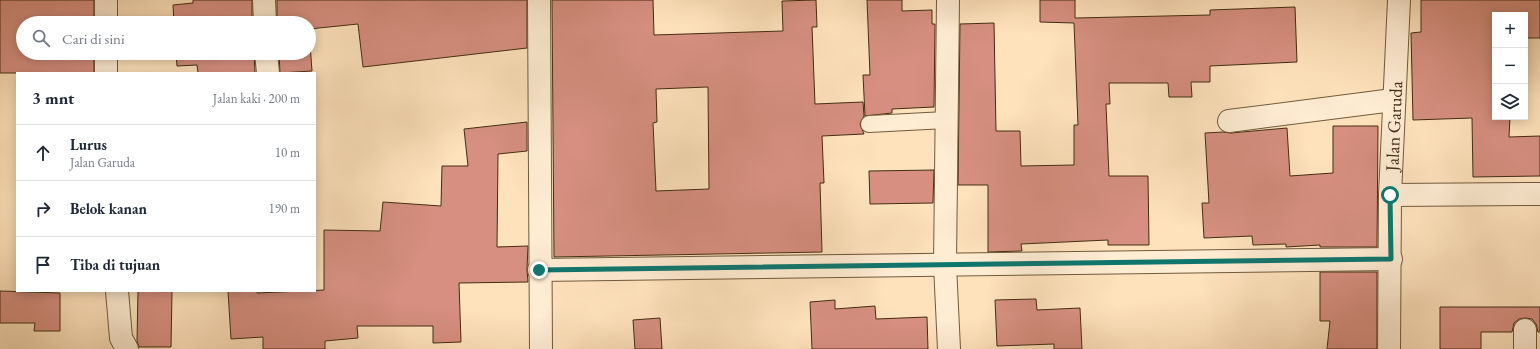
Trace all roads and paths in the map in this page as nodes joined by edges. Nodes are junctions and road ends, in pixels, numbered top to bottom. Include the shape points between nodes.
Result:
1 (106, 0) edge
2 (264, 0) edge
3 (539, 0) edge
4 (948, 0) edge
5 (1399, 0) edge
6 (106, 16) edge
7 (265, 16) edge
8 (106, 60) edge
9 (267, 60) edge
10 (106, 72) edge
11 (268, 72) edge
12 (1393, 100) junction
13 (946, 120) junction
14 (1229, 121) dead end
15 (869, 124) dead end
16 (1540, 194) edge
17 (1390, 195) junction
18 (1391, 259) junction
19 (945, 265) junction
20 (539, 270) junction
21 (117, 292) edge
22 (127, 349) edge
23 (541, 349) edge
24 (949, 349) edge
25 (1389, 349) edge

1 - 6 street
2 - 7 street
3 - 20 street
4 - 13 street
5 - 12 street, Jalan Garuda
8 - 10 street
9 - 11 street
12 - 14 street
12 - 17 street, Jalan Garuda
13 - 15 lane
13 - 19 street
16 - 17 street
17 - 18 street, Jalan Garuda
18 - 19 street
18 - 25 street, Jalan Garuda
19 - 20 street
19 - 24 street
20 - 23 street
21 - 22 street via 121,338

